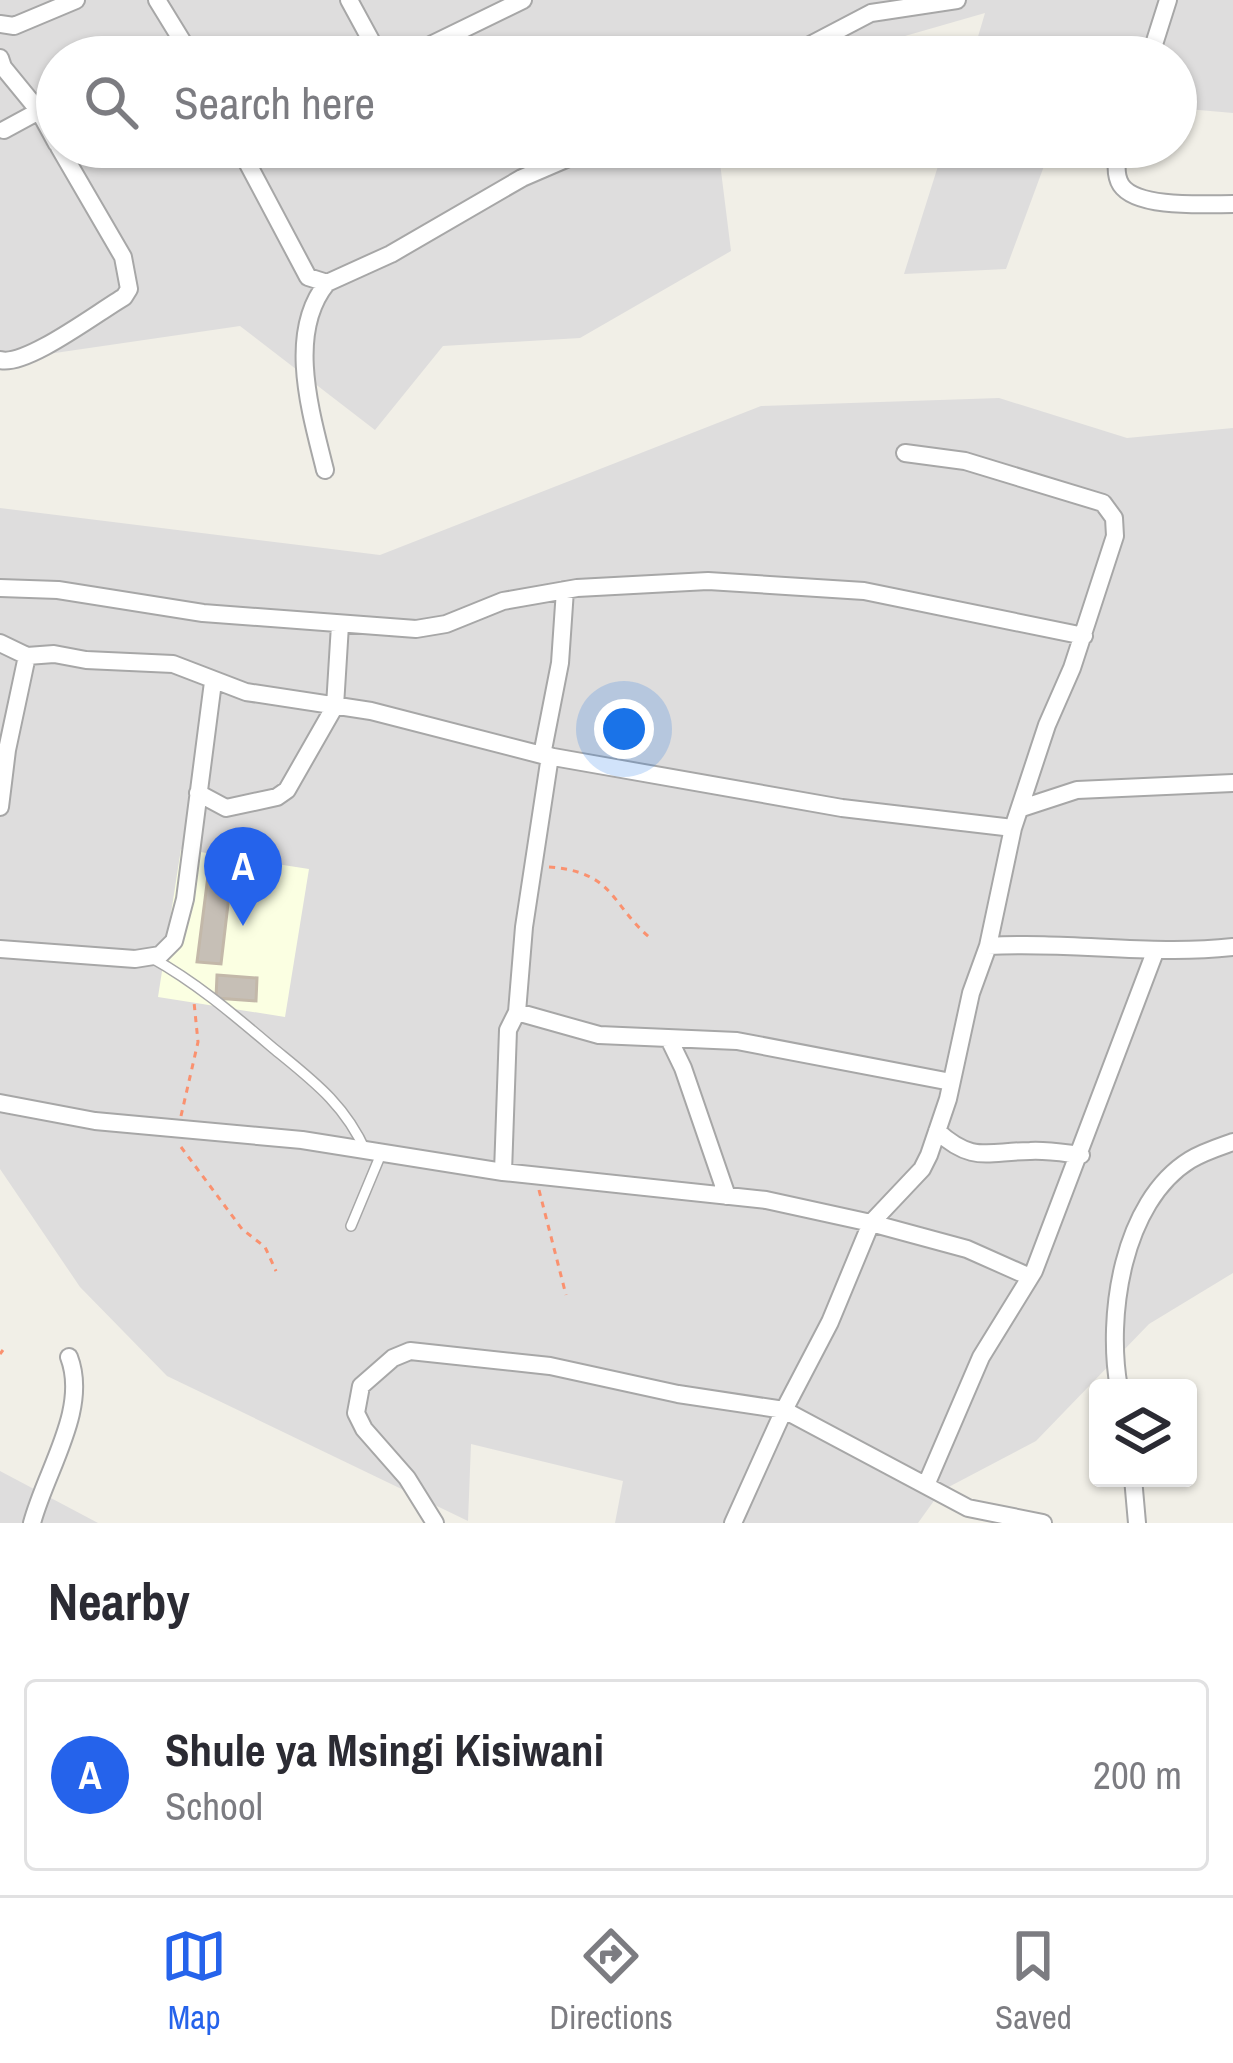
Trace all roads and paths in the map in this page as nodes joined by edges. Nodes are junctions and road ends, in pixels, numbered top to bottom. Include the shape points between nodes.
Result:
1 (76, 0) edge
2 (157, 0) edge
3 (349, 0) edge
4 (520, 0) edge
5 (957, 0) edge
6 (1168, 0) edge
7 (865, 7) edge
8 (7, 25) edge
9 (179, 36) edge
10 (369, 36) edge
11 (448, 36) edge
12 (820, 36) edge
13 (1157, 36) edge
14 (2, 63) edge
15 (36, 107) edge
16 (36, 113) edge
17 (4, 130) dead end
18 (71, 168) edge
19 (250, 168) edge
20 (545, 168) edge
21 (1119, 168) edge
22 (1233, 204) edge
23 (327, 283) junction
24 (0, 360) edge
25 (905, 453) dead end
26 (325, 470) dead end
27 (0, 588) edge
28 (565, 590) junction
29 (340, 625) junction
30 (1084, 636) junction
31 (0, 643) edge
32 (27, 656) junction
33 (213, 682) junction
34 (335, 706) junction
35 (546, 756) junction
36 (1233, 783) edge
37 (198, 793) junction
38 (0, 807) edge
39 (1022, 808) junction
40 (1012, 828) junction
41 (535, 866) junction
42 (649, 937) dead end
43 (988, 946) junction
44 (1233, 947) edge
45 (0, 950) edge
46 (1155, 952) junction
47 (152, 958) junction
48 (194, 985) junction
49 (517, 1012) junction
50 (669, 1039) junction
51 (951, 1082) junction
52 (0, 1102) edge
53 (175, 1129) junction
54 (938, 1131) junction
55 (1233, 1142) edge
56 (374, 1153) junction
57 (1081, 1155) junction
58 (503, 1172) junction
59 (537, 1176) junction
60 (727, 1196) junction
61 (871, 1223) junction
62 (351, 1226) dead end
63 (276, 1271) dead end
64 (1030, 1277) junction
65 (566, 1295) dead end
66 (69, 1357) dead end
67 (1118, 1379) edge
68 (784, 1410) junction
69 (926, 1485) junction
70 (1134, 1487) edge
71 (32, 1523) edge
72 (435, 1523) edge
73 (733, 1523) edge
74 (1043, 1523) edge
75 (1137, 1523) edge

1 - 8 street
2 - 9 street
3 - 10 street
4 - 11 street
5 - 7 street
6 - 13 street
7 - 12 street
8 - 14 street
14 - 15 street
16 - 17 street
18 - 24 street via 123,257 129,289 35,351
19 - 23 street via 308,277
20 - 23 street
21 - 22 street via 1131,194
23 - 26 street via 311,302 306,331
25 - 30 street via 964,461 1111,510 1115,536
27 - 29 street
28 - 29 street via 431,626
28 - 30 street via 708,580 864,590
28 - 35 street
29 - 34 street
30 - 39 street
31 - 32 street
32 - 33 street via 172,664
32 - 38 street
33 - 34 street
33 - 37 street
34 - 35 street
34 - 37 street via 278,797 226,808
35 - 40 street via 842,808
35 - 41 street
36 - 39 street via 1077,790
37 - 47 street via 181,925
39 - 40 street
40 - 43 street
41 - 42 path via 599,880
41 - 49 street
43 - 46 street
43 - 51 street
44 - 46 street
45 - 47 street
46 - 57 street
47 - 48 lane
48 - 53 path via 198,1042
48 - 56 lane via 324,1087
49 - 50 street via 599,1035
49 - 58 street via 508,1030
50 - 51 street via 737,1041
50 - 60 street
51 - 54 street
52 - 53 street
53 - 56 street
53 - 63 path via 178,1144 238,1224 265,1246
54 - 57 street via 973,1154
54 - 61 street via 922,1169
55 - 67 street via 1174,1174 1130,1240 1112,1344
56 - 58 street
56 - 62 lane
57 - 64 street
58 - 59 street
59 - 60 street
59 - 65 path
60 - 61 street
61 - 64 street
61 - 68 street
64 - 69 street via 981,1357
66 - 71 street via 76,1393
68 - 69 street
68 - 72 street via 550,1366 401,1353 361,1386 356,1412
68 - 73 street
69 - 74 street via 968,1508
70 - 75 street

